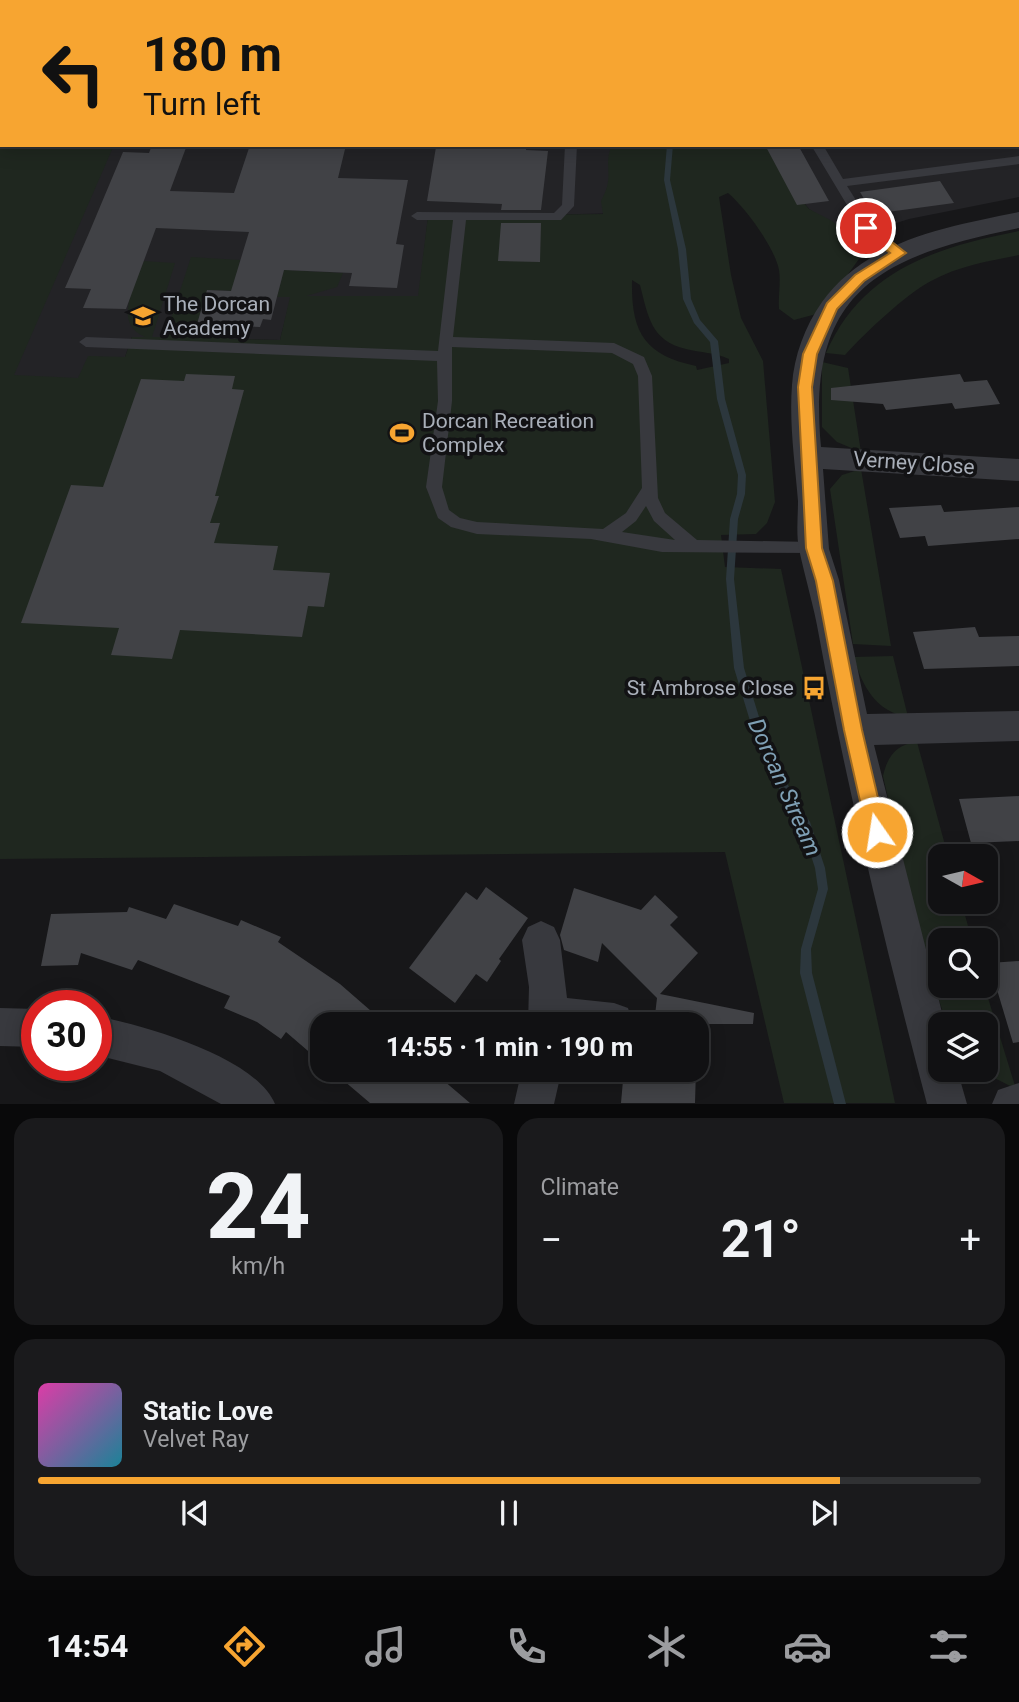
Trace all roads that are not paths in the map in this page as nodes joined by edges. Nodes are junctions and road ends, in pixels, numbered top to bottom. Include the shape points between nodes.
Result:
1 (571, 147) edge
2 (818, 147) edge
3 (1019, 160) edge
4 (838, 183) junction
5 (417, 216) dead end
6 (460, 216) junction
7 (1019, 220) edge
8 (899, 253) junction
9 (86, 342) dead end
10 (444, 349) junction
11 (808, 457) junction
12 (1019, 470) edge
13 (649, 490) junction
14 (606, 535) junction
15 (699, 545) junction
16 (814, 548) junction
17 (1019, 726) edge
18 (853, 730) junction
19 (541, 940) dead end
20 (547, 1012) edge
21 (0, 1027) edge
22 (21, 1028) edge
23 (112, 1038) edge
24 (539, 1082) edge
25 (1019, 1103) edge
26 (255, 1104) edge
27 (534, 1104) edge
28 (947, 1104) edge
29 (1012, 1104) edge

1 - 6 lane via 568,206 557,217
2 - 4 lane
3 - 4 lane
4 - 8 lane via 866,228
5 - 6 lane
6 - 10 lane
7 - 8 street
8 - 11 street via 845,291 821,327 810,354 805,387
9 - 10 lane
10 - 13 lane via 614,348 632,356 645,376
10 - 14 lane via 444,401 434,487 443,514 462,526 477,528
11 - 12 street, Verney Close
11 - 16 street
13 - 14 lane via 631,517
13 - 15 lane via 659,517
14 - 15 lane via 662,546
15 - 16 lane
16 - 18 street via 825,581
17 - 18 street
18 - 28 street
19 - 20 street
21 - 22 street
23 - 26 street via 192,1063
24 - 27 street
25 - 29 street

